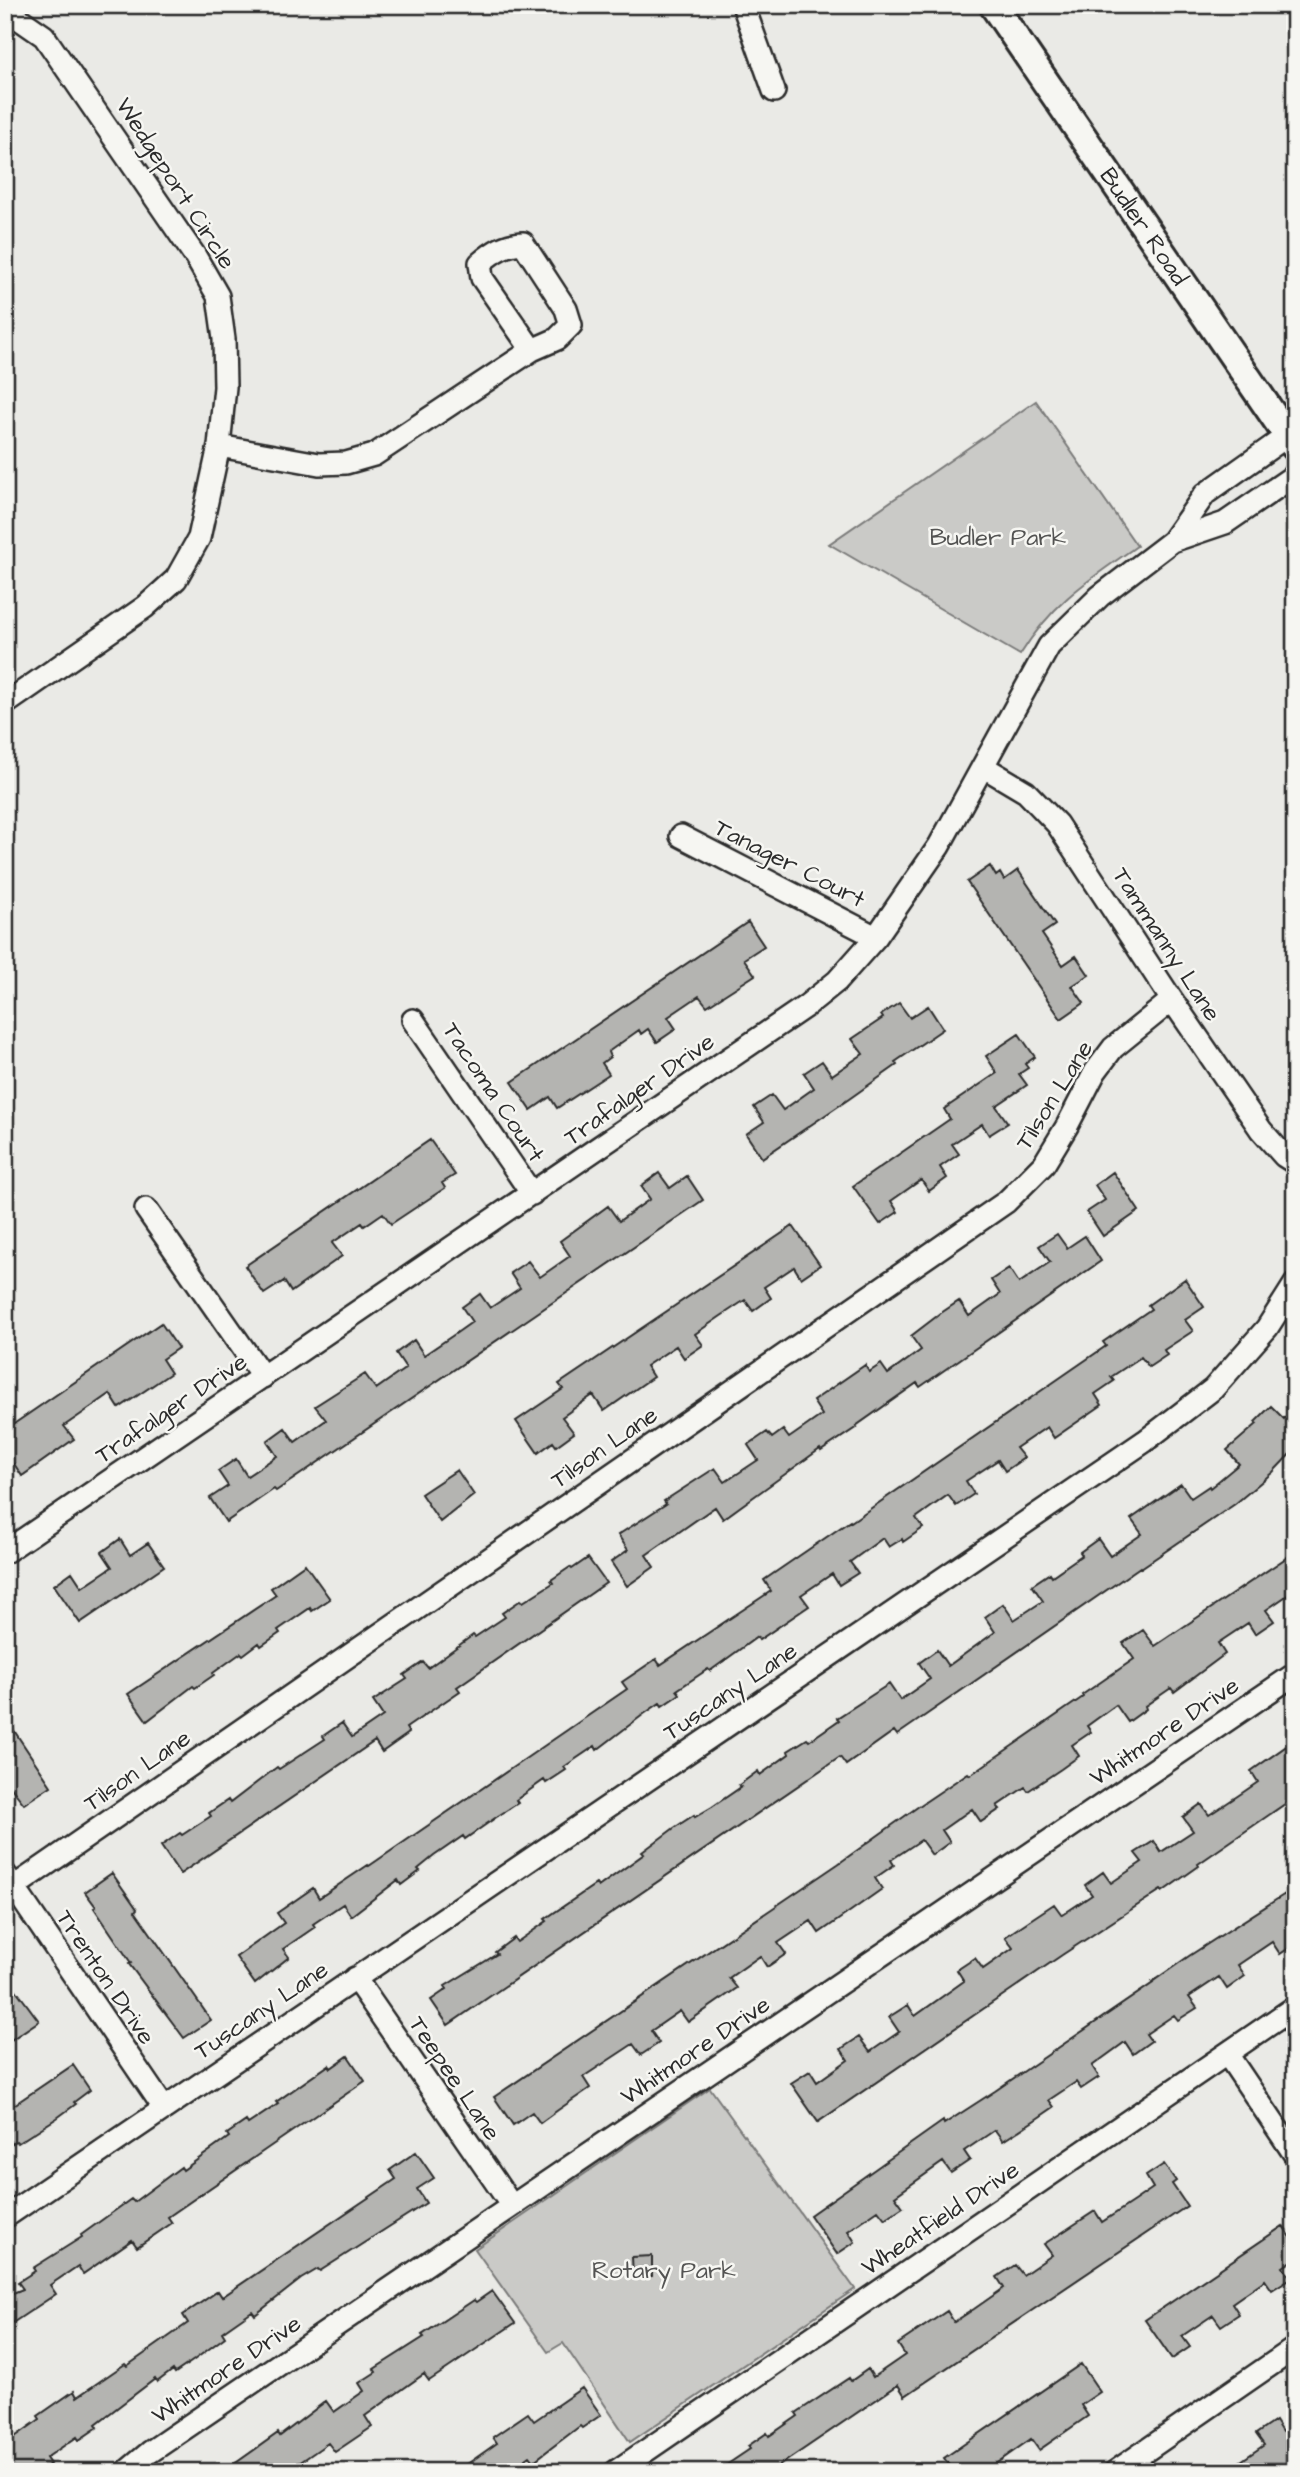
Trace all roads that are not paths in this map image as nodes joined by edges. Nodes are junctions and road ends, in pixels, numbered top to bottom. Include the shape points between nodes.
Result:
1 (743, 5) edge
2 (993, 5) edge
3 (5, 9) edge
4 (774, 91) dead end
5 (532, 350) junction
6 (1291, 442) edge
7 (219, 446) junction
8 (1295, 474) edge
9 (1172, 541) junction
10 (5, 704) edge
11 (984, 767) junction
12 (681, 836) dead end
13 (876, 937) junction
14 (1172, 1000) junction
15 (413, 1020) dead end
16 (1295, 1163) edge
17 (532, 1194) junction
18 (146, 1209) dead end
19 (1295, 1284) edge
20 (263, 1377) junction
21 (5, 1552) edge
22 (1295, 1674) edge
23 (9, 1881) edge
24 (355, 1978) junction
25 (1295, 2007) edge
26 (1227, 2054) junction
27 (164, 2108) junction
28 (1295, 2155) edge
29 (512, 2206) junction
30 (5, 2217) edge
31 (1295, 2348) edge
32 (126, 2472) edge
33 (615, 2472) edge
34 (1115, 2472) edge

1 - 4 street
2 - 6 street, Budler Road
3 - 7 street, Wedgeport Circle via 44,36 63,61 218,296 225,387
5 - 5 street via 557,339 571,325 566,309 523,243 509,244 480,262 482,278
5 - 7 street via 374,455 319,464
6 - 9 street, Trafalger Drive via 1205,494
7 - 10 street, Wedgeport Circle via 199,538 176,579 145,607
8 - 9 street, Trafalger Drive via 1225,523
9 - 11 street, Trafalger Drive via 1100,596 1049,646
11 - 13 street, Trafalger Drive via 939,846
11 - 14 street, Tammanny Lane via 1026,792 1057,824
12 - 13 street, Tanager Court
13 - 17 street, Trafalger Drive via 837,981 806,1006
14 - 16 street, Tammanny Lane via 1261,1130
14 - 23 street, Tilson Lane via 1109,1054 1044,1164 1006,1202
15 - 17 street, Tacoma Court
17 - 20 street, Trafalger Drive
18 - 20 street
19 - 24 street, Tuscany Lane via 1267,1328 1213,1389 1145,1441
20 - 21 street, Trafalger Drive
22 - 29 street, Whitmore Drive
23 - 27 street, Trenton Drive
24 - 27 street, Tuscany Lane
24 - 29 street, Teepee Lane
25 - 26 street, Wheatfield Drive
26 - 28 street
26 - 33 street, Wheatfield Drive
27 - 30 street, Tuscany Lane
29 - 32 street, Whitmore Drive
31 - 34 street

